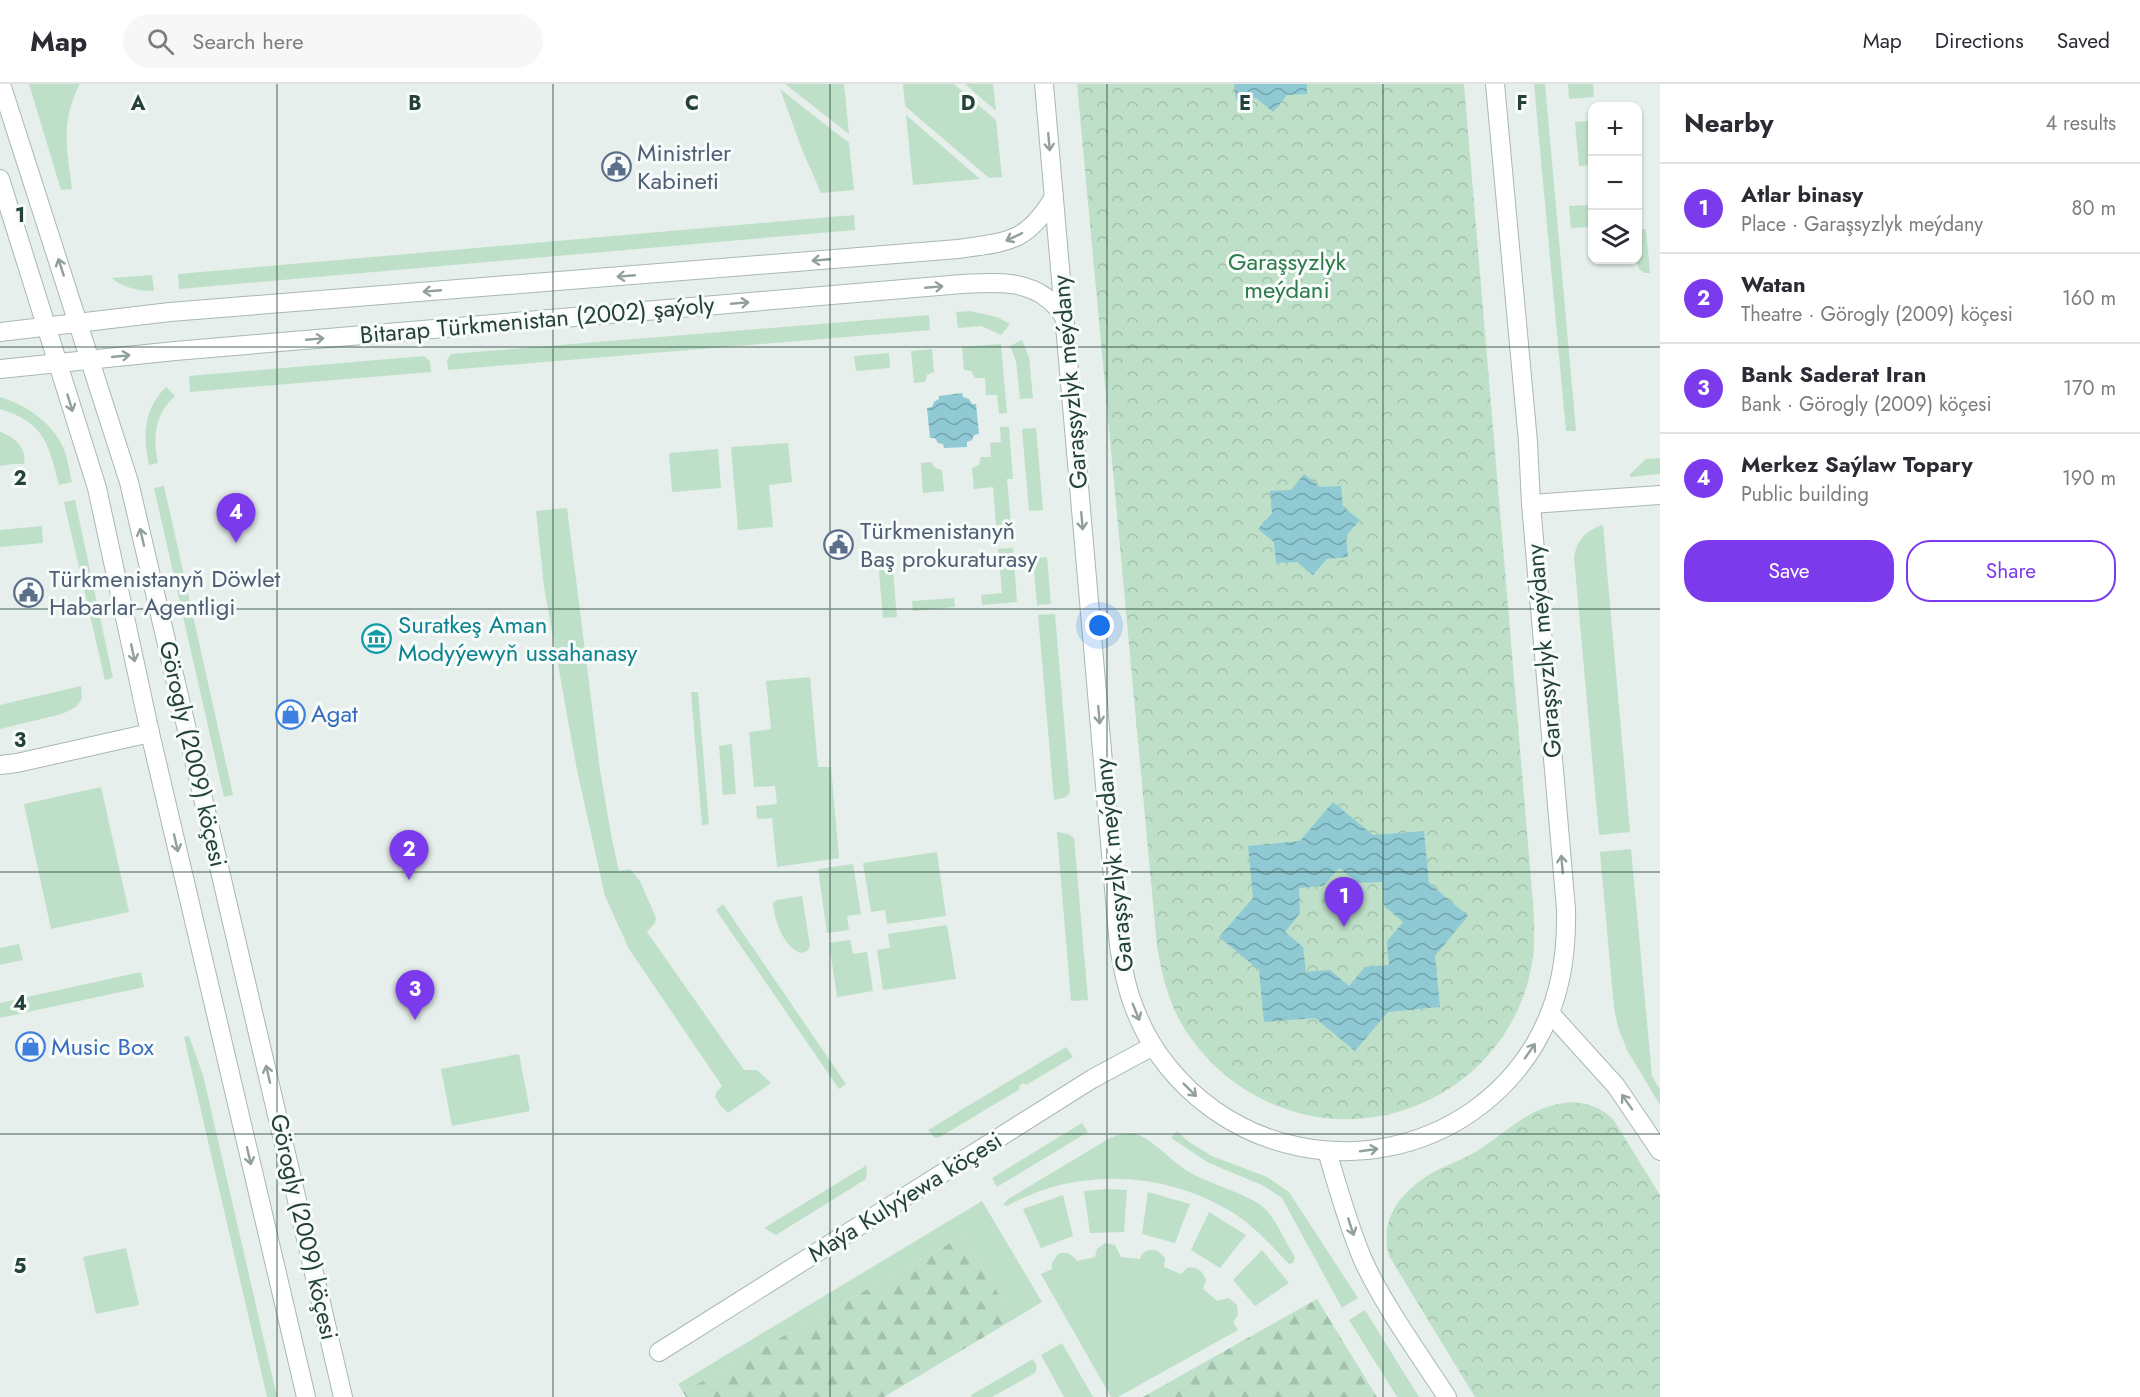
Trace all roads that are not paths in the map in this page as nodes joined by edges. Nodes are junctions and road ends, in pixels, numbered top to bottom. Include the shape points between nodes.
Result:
1 (1, 84) edge
2 (1044, 84) edge
3 (1495, 84) edge
4 (0, 179) edge
5 (1054, 197) junction
6 (1064, 316) junction
7 (79, 323) junction
8 (46, 327) junction
9 (0, 332) edge
10 (90, 360) junction
11 (58, 363) junction
12 (0, 369) edge
13 (1660, 495) edge
14 (1531, 504) junction
15 (150, 733) junction
16 (0, 765) edge
17 (1550, 1012) junction
18 (1153, 1046) junction
19 (1327, 1151) junction
20 (1660, 1151) edge
21 (659, 1352) dead end
22 (306, 1397) edge
23 (344, 1397) edge
24 (1447, 1397) edge

7 -> 1 street, Görogly (2009) köçesi
2 -> 5 street, Garaşsyzlyk meýdany
3 - 14 street, Garaşsyzlyk meýdany
4 - 8 street, Görogly (2009) köçesi
5 - 6 street, Garaşsyzlyk meýdany
5 -> 7 street, Bitarap Türkmenistan (2002) şaýoly via 1028,231 1003,242 958,249 182,311
10 -> 6 street, Bitarap Türkmenistan (2002) şaýoly via 1004,282 1048,298
6 -> 18 street, Garaşsyzlyk meýdany via 1119,946 1136,1014
7 - 8 street, Bitarap Türkmenistan (2002) şaýoly
7 - 10 street, Görogly (2009) köçesi
8 - 9 street, Bitarap Türkmenistan (2002) şaýoly
8 - 11 street, Görogly (2009) köçesi
10 - 11 street, Bitarap Türkmenistan (2002) şaýoly
23 -> 10 street, Görogly (2009) köçesi via 129,482
11 - 12 street, Bitarap Türkmenistan (2002) şaýoly
11 -> 15 street, Görogly (2009) köçesi via 97,488
13 - 14 street
17 -> 14 street, Garaşsyzlyk meýdany via 1567,944 1566,909
15 - 16 street
15 -> 22 street, Görogly (2009) köçesi
19 -> 17 street, Garaşsyzlyk meýdany via 1397,1146 1430,1135 1461,1118 1514,1073 1535,1044
20 -> 17 street via 1616,1086
18 -> 19 street, Garaşsyzlyk meýdany via 1190,1091 1227,1119 1270,1139
18 - 21 street, Maýa Kulyýewa köçesi via 1092,1079
19 -> 24 street via 1364,1261

